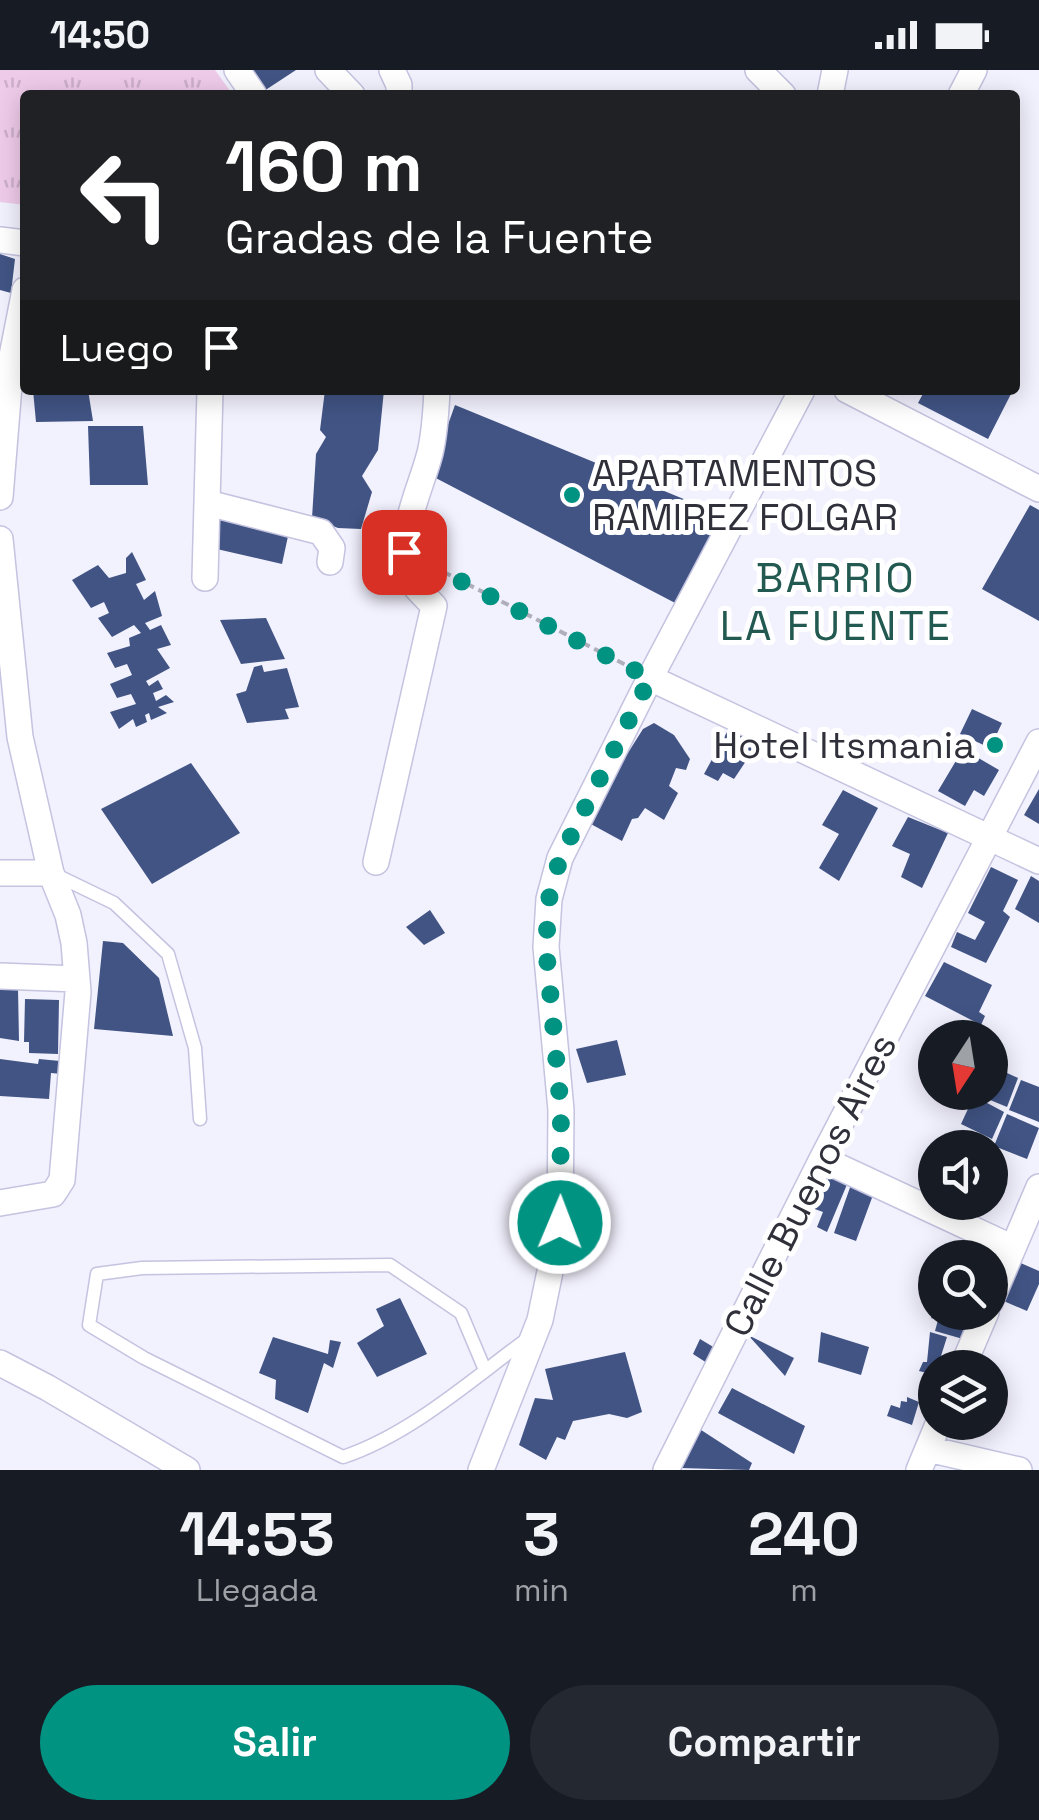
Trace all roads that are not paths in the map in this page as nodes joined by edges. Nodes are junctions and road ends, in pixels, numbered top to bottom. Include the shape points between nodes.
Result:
1 (328, 70) edge
2 (758, 70) edge
3 (347, 90) edge
4 (778, 90) edge
5 (20, 327) edge
6 (210, 395) edge
7 (437, 395) edge
8 (799, 395) edge
9 (857, 395) edge
10 (1039, 489) edge
11 (0, 497) edge
12 (208, 503) junction
13 (0, 539) edge
14 (330, 562) dead end
15 (205, 578) dead end
16 (650, 678) junction
17 (1039, 742) edge
18 (990, 836) junction
19 (1039, 861) edge
20 (376, 862) dead end
21 (0, 873) edge
22 (51, 873) junction
23 (0, 976) edge
24 (77, 979) junction
25 (200, 1119) dead end
26 (822, 1159) junction
27 (1039, 1187) edge
28 (0, 1203) edge
29 (1013, 1248) junction
30 (1008, 1260) edge
31 (536, 1333) junction
32 (0, 1363) edge
33 (485, 1370) junction
34 (923, 1460) edge
35 (187, 1470) edge
36 (481, 1470) edge
37 (666, 1470) edge
38 (1020, 1470) edge

1 - 3 street
2 - 4 street
5 - 11 street via 11,361
6 - 12 street
7 - 20 street via 429,457 404,552 410,580 434,606
8 - 16 street
9 - 10 street
12 - 14 street via 322,532 332,548
12 - 15 street
13 - 22 street via 20,737
16 - 18 street
16 - 31 street via 560,858 549,899 560,1223
17 - 18 street, Calle Buenos Aires
18 - 19 street
18 - 26 street, Calle Buenos Aires
21 - 22 street
22 - 24 street via 68,915
22 - 25 lane via 114,903 168,954 195,1048
23 - 24 street
24 - 28 street via 62,1180 52,1194
26 - 29 street
26 - 37 street, Calle Buenos Aires
27 - 29 street
29 - 30 street
31 - 33 lane
31 - 36 street
32 - 35 street
33 - 33 lane via 364,1450 343,1456 89,1324 97,1274 390,1264 461,1313
34 - 38 street

